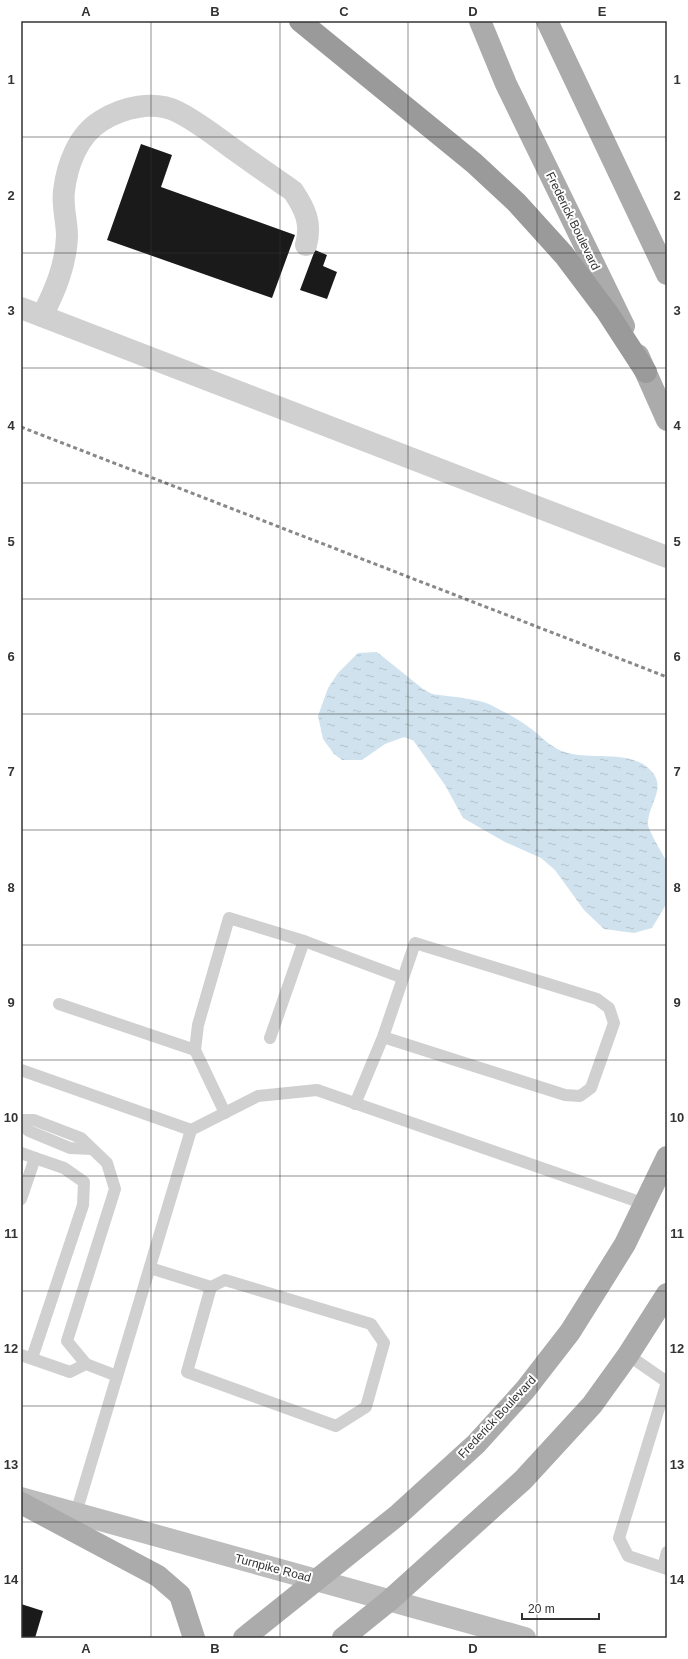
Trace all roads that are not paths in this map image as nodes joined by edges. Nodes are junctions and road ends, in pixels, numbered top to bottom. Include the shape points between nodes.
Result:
1 (300, 21) edge
2 (480, 21) edge
3 (547, 21) edge
4 (306, 245) dead end
5 (667, 274) edge
6 (21, 308) edge
7 (42, 316) junction
8 (646, 372) junction
9 (667, 420) edge
10 (667, 558) edge
11 (304, 941) junction
12 (403, 978) junction
13 (59, 1004) dead end
14 (383, 1037) junction
15 (270, 1038) dead end
16 (195, 1050) junction
17 (21, 1070) edge
18 (356, 1104) junction
19 (225, 1112) junction
20 (21, 1120) edge
21 (21, 1125) edge
22 (191, 1130) junction
23 (92, 1149) junction
24 (21, 1153) edge
25 (667, 1157) edge
26 (35, 1158) junction
27 (21, 1198) edge
28 (645, 1204) junction
29 (150, 1268) junction
30 (211, 1287) junction
31 (667, 1294) edge
32 (628, 1355) junction
33 (27, 1356) edge
34 (86, 1364) junction
35 (117, 1376) junction
36 (21, 1498) edge
37 (21, 1503) edge
38 (76, 1513) junction
39 (667, 1552) edge
40 (665, 1568) edge
41 (318, 1580) junction
42 (390, 1600) junction
43 (194, 1638) edge
44 (244, 1638) edge
45 (343, 1638) edge
46 (525, 1638) edge

1 - 8 highway via 474,163 516,202 564,256 602,306
2 - 8 main road, Frederick Boulevard via 506,84
3 - 5 main road
4 - 7 street via 308,224 303,206 293,191 177,111 156,106 133,107 112,114 96,124 77,146 68,168 64,192 67,236 62,269 54,293
6 - 7 street
7 - 10 street
8 - 9 main road, Frederick Boulevard
11 - 12 lane
11 - 15 lane
11 - 16 lane via 229,918 198,1025
12 - 14 lane
12 - 14 lane via 414,943 597,999 610,1008 614,1023 591,1088 580,1096 565,1095
13 - 16 lane
14 - 18 lane
16 - 19 lane
17 - 22 lane
18 - 19 lane via 317,1090 258,1096
18 - 28 lane
19 - 22 lane
20 - 23 lane via 34,1120 81,1138
21 - 23 lane via 29,1131 70,1148
22 - 29 lane
23 - 34 lane via 107,1163 115,1189 67,1341
24 - 26 lane
25 - 28 main road, Frederick Boulevard
26 - 27 lane
26 - 33 lane via 64,1168 84,1182 82,1205
28 - 41 main road, Frederick Boulevard via 598,1289 570,1332 525,1390 476,1444 399,1514
29 - 30 lane
29 - 35 lane
30 - 30 lane via 225,1280 371,1324 384,1343 366,1407 336,1426 188,1372
31 - 32 main road
32 - 40 lane via 667,1382 619,1538 628,1556
32 - 42 main road via 592,1404 523,1480
33 - 34 lane via 70,1372
34 - 35 lane
35 - 38 lane
36 - 38 main road, Turnpike Road
37 - 43 main road via 158,1576 180,1595
38 - 41 main road, Turnpike Road
39 - 40 lane
41 - 42 main road, Turnpike Road
41 - 44 main road, Frederick Boulevard
42 - 45 main road
42 - 46 main road, Turnpike Road

